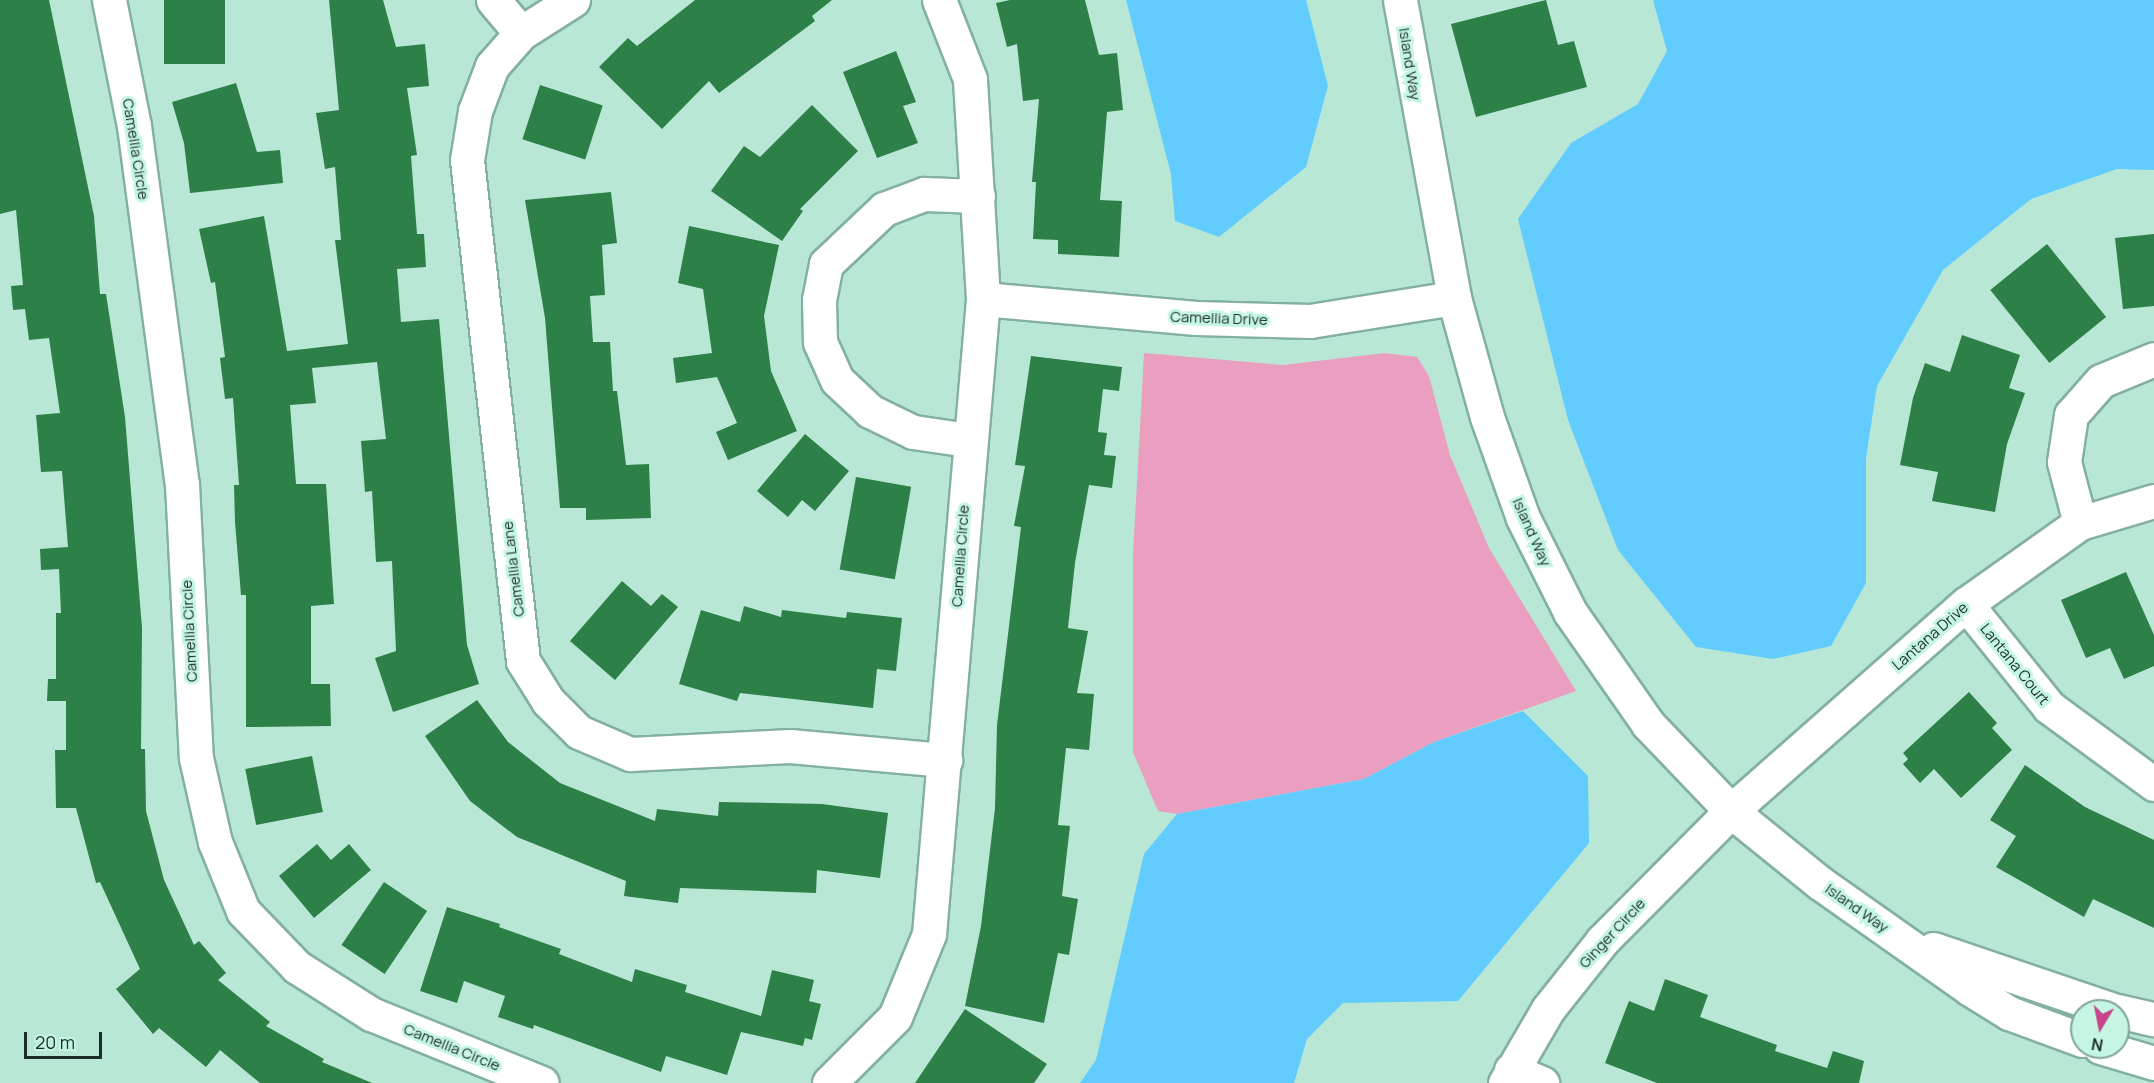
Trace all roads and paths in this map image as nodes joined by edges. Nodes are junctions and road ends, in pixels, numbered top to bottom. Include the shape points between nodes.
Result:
1 (109, 0) edge
2 (493, 0) edge
3 (573, 0) edge
4 (939, 0) edge
5 (1400, 0) edge
6 (521, 33) junction
7 (978, 196) junction
8 (1454, 298) junction
9 (983, 299) junction
10 (2154, 359) edge
11 (968, 441) junction
12 (2154, 501) edge
13 (2080, 524) junction
14 (1966, 604) junction
15 (945, 760) junction
16 (2154, 784) edge
17 (1731, 811) junction
18 (1895, 935) junction
19 (2082, 999) edge
20 (2130, 1014) edge
21 (2154, 1019) edge
22 (2070, 1036) edge
23 (2130, 1056) edge
24 (2154, 1063) edge
25 (1508, 1077) edge
26 (542, 1083) edge
27 (828, 1083) edge
28 (1542, 1083) edge

1 - 26 street, Camellia Circle via 134,126 182,484 196,758 215,842 243,911 297,967 371,1014
2 - 6 street
3 - 6 street, Camellia Lane
4 - 7 street, Camellia Circle via 970,79
5 - 8 street, Island Way
6 - 15 street, Camellia Lane via 499,57 482,88 467,160 524,661 548,701 579,732 630,754 790,746
7 - 9 street, Camellia Circle
7 - 11 street via 924,194 884,209 826,264 819,300 820,342 837,380 870,411 913,432
8 - 9 street, Camellia Drive via 1310,321 1196,318
8 - 17 street, Island Way via 1487,417 1523,518 1570,612 1648,724
9 - 11 street, Camellia Circle
10 - 13 street via 2101,381 2071,415 2064,462
11 - 15 street, Camellia Circle
12 - 13 street, Lantana Drive
13 - 14 street, Lantana Drive
14 - 16 street, Lantana Court via 2049,707
14 - 17 street, Lantana Drive
15 - 27 street, Camellia Circle via 929,934 895,1017
17 - 18 street, Island Way via 1820,883
17 - 25 street, Ginger Circle via 1602,941 1548,1009
18 - 19 street, Island Way
18 - 22 street, Island Way via 2009,1013
20 - 21 street, Island Way
23 - 24 street
25 - 28 street, Ginger Circle

